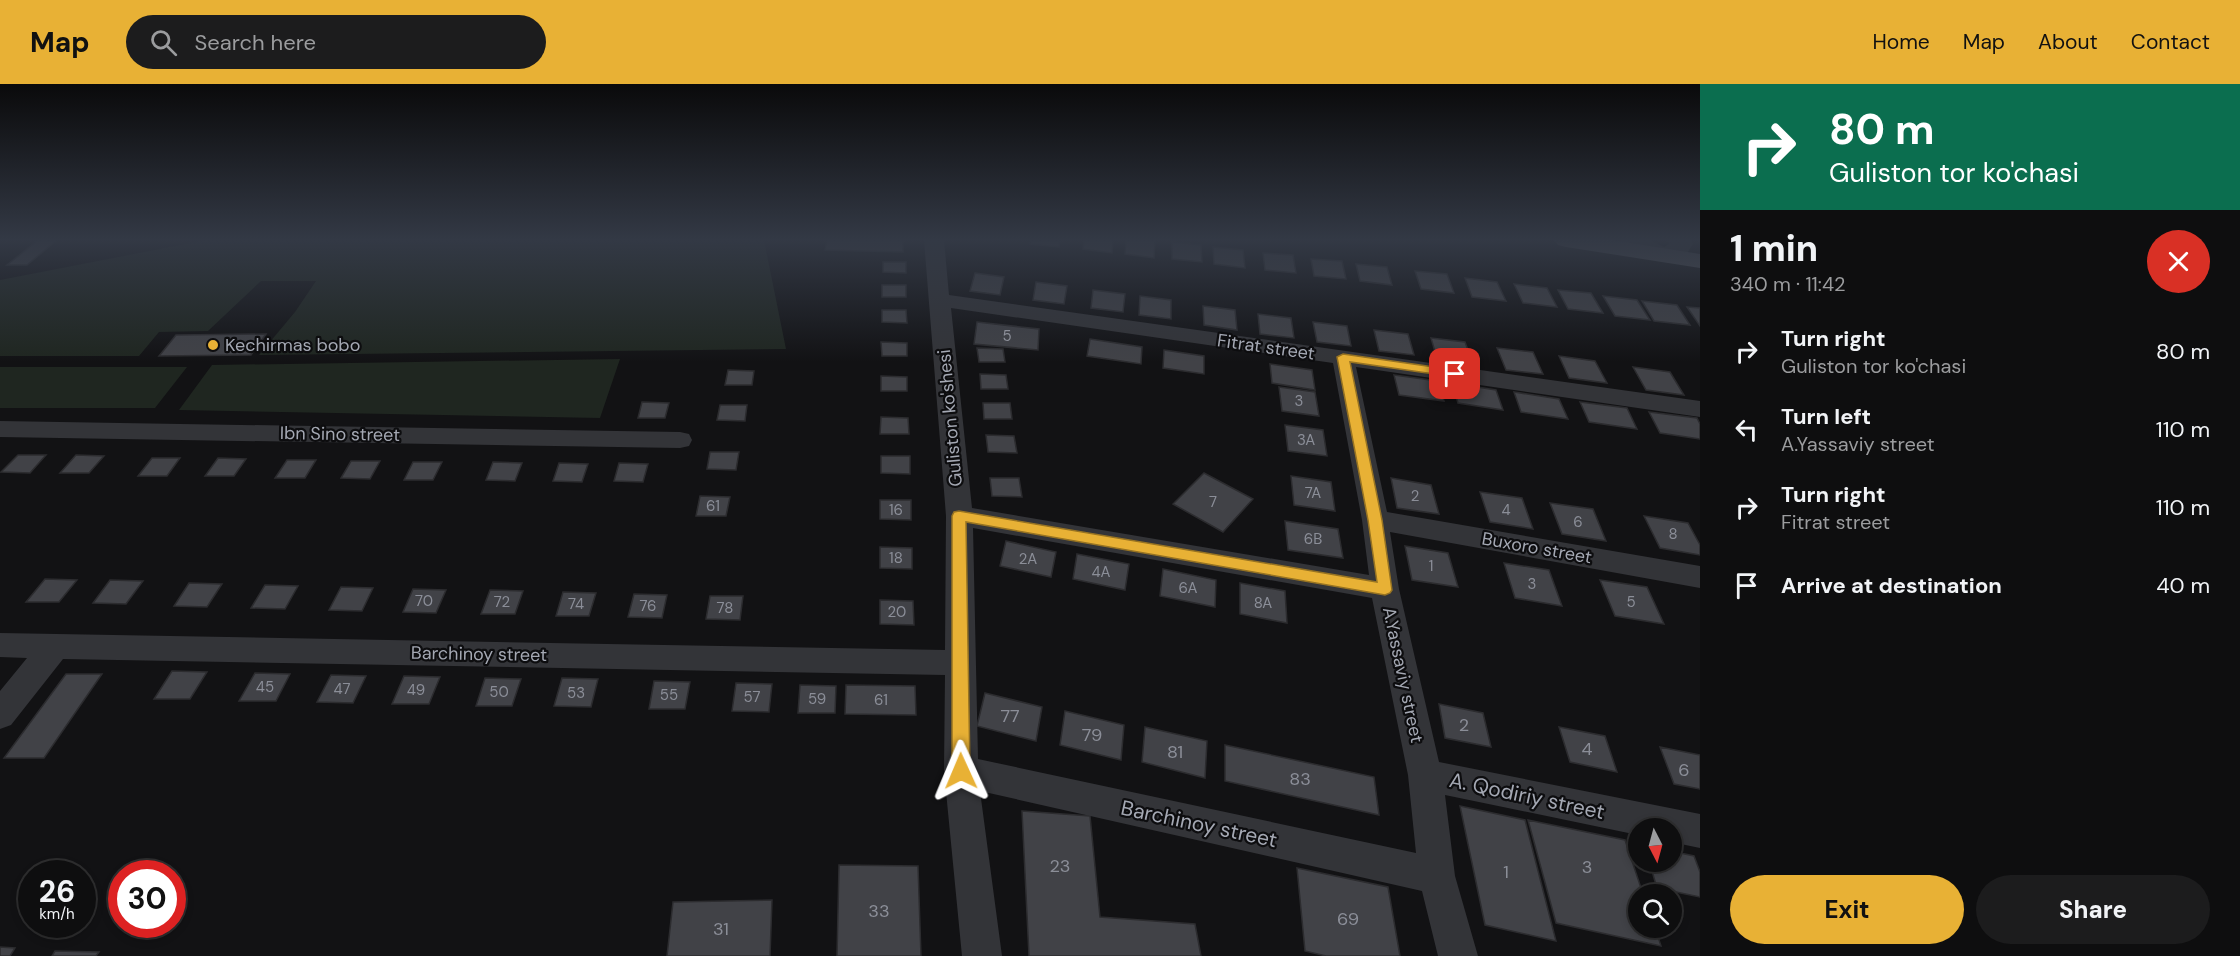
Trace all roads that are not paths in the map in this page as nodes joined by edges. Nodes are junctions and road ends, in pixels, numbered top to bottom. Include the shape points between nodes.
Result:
1 (938, 281) edge
2 (940, 300) junction
3 (1343, 357) junction
4 (1700, 409) edge
5 (0, 429) edge
6 (680, 440) dead end
7 (959, 516) junction
8 (1375, 520) junction
9 (1700, 577) edge
10 (1385, 590) junction
11 (0, 645) edge
12 (55, 646) junction
13 (959, 663) junction
14 (0, 715) edge
15 (961, 771) junction
16 (1425, 775) junction
17 (1700, 831) edge
18 (1437, 876) junction
19 (982, 956) edge
20 (1458, 956) edge

1 - 2 street, Guliston ko'shesi
2 - 3 street, Fitrat street
2 - 7 street, Guliston ko'shesi
3 - 4 street, Fitrat street
3 - 8 street, A.Yassaviy street
5 - 6 street, Ibn Sino street
7 - 10 street
7 - 13 street, Guliston ko'shesi
8 - 9 street, Buxoro street
8 - 10 street, A.Yassaviy street
10 - 16 street, A.Yassaviy street
11 - 12 street, Barchinoy street
12 - 13 street, Barchinoy street
12 - 14 street
13 - 15 street, Guliston ko'shesi
15 - 18 street, Barchinoy street
15 - 19 street, Guliston ko'shesi
16 - 17 street, A. Qodiriy street
16 - 18 street, A.Yassaviy street
18 - 20 street, A.Yassaviy street

